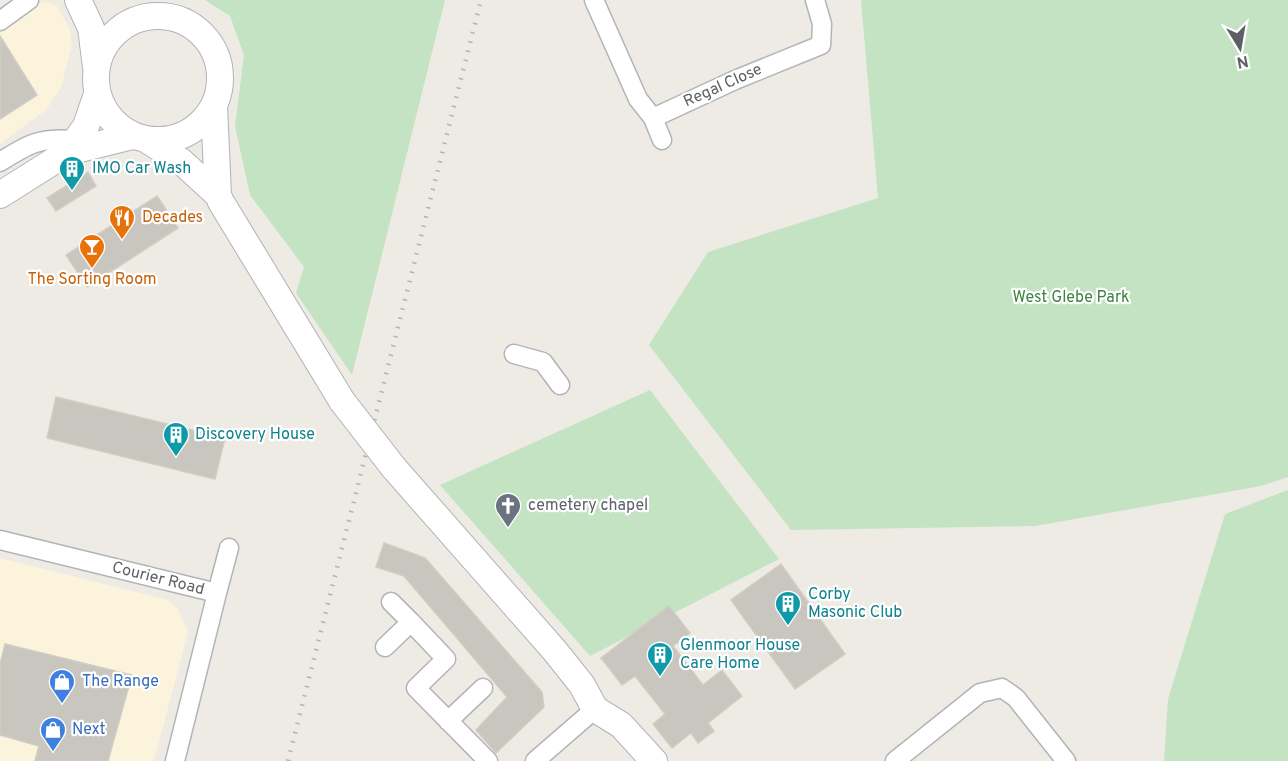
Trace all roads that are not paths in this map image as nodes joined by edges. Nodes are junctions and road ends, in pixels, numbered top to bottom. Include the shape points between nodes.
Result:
1 (29, 0) edge
2 (78, 0) edge
3 (127, 0) edge
4 (594, 0) edge
5 (815, 0) edge
6 (157, 16) junction
7 (0, 21) edge
8 (96, 67) junction
9 (97, 94) junction
10 (214, 106) junction
11 (653, 118) junction
12 (140, 138) junction
13 (662, 140) dead end
14 (71, 146) junction
15 (0, 162) edge
16 (0, 195) edge
17 (218, 195) junction
18 (514, 354) dead end
19 (560, 385) dead end
20 (0, 540) edge
21 (229, 548) dead end
22 (218, 593) junction
23 (391, 602) dead end
24 (411, 622) junction
25 (385, 647) dead end
26 (483, 688) dead end
27 (595, 709) junction
28 (448, 721) junction
29 (175, 761) edge
30 (488, 761) edge
31 (535, 761) edge
32 (654, 761) edge
33 (895, 761) edge
34 (1066, 761) edge

1 - 7 street
2 - 8 street via 91,28
3 - 6 street
4 - 11 street via 638,99
5 - 11 street, Regal Close via 822,24 821,45
6 - 8 street via 136,20 117,30 103,47
6 - 10 street via 178,19 197,29 211,45 219,64 220,86
8 - 9 street
9 - 12 street via 104,111 117,126
9 - 14 street via 86,126
10 - 12 street via 198,127 174,140
10 - 17 street
11 - 13 street
12 - 14 street
12 - 17 street via 182,162
14 - 15 street via 57,139 39,141
14 - 16 street
17 - 27 street, bridge via 342,401 394,468 555,651
18 - 19 street via 543,362
20 - 22 street, Courier Road
21 - 22 street
22 - 29 street, Courier Road
23 - 24 street
24 - 25 street
24 - 28 street via 446,659 416,688
26 - 28 street
27 - 31 street
27 - 32 street via 621,725
28 - 30 street
33 - 34 street via 980,693 1002,688 1016,698

